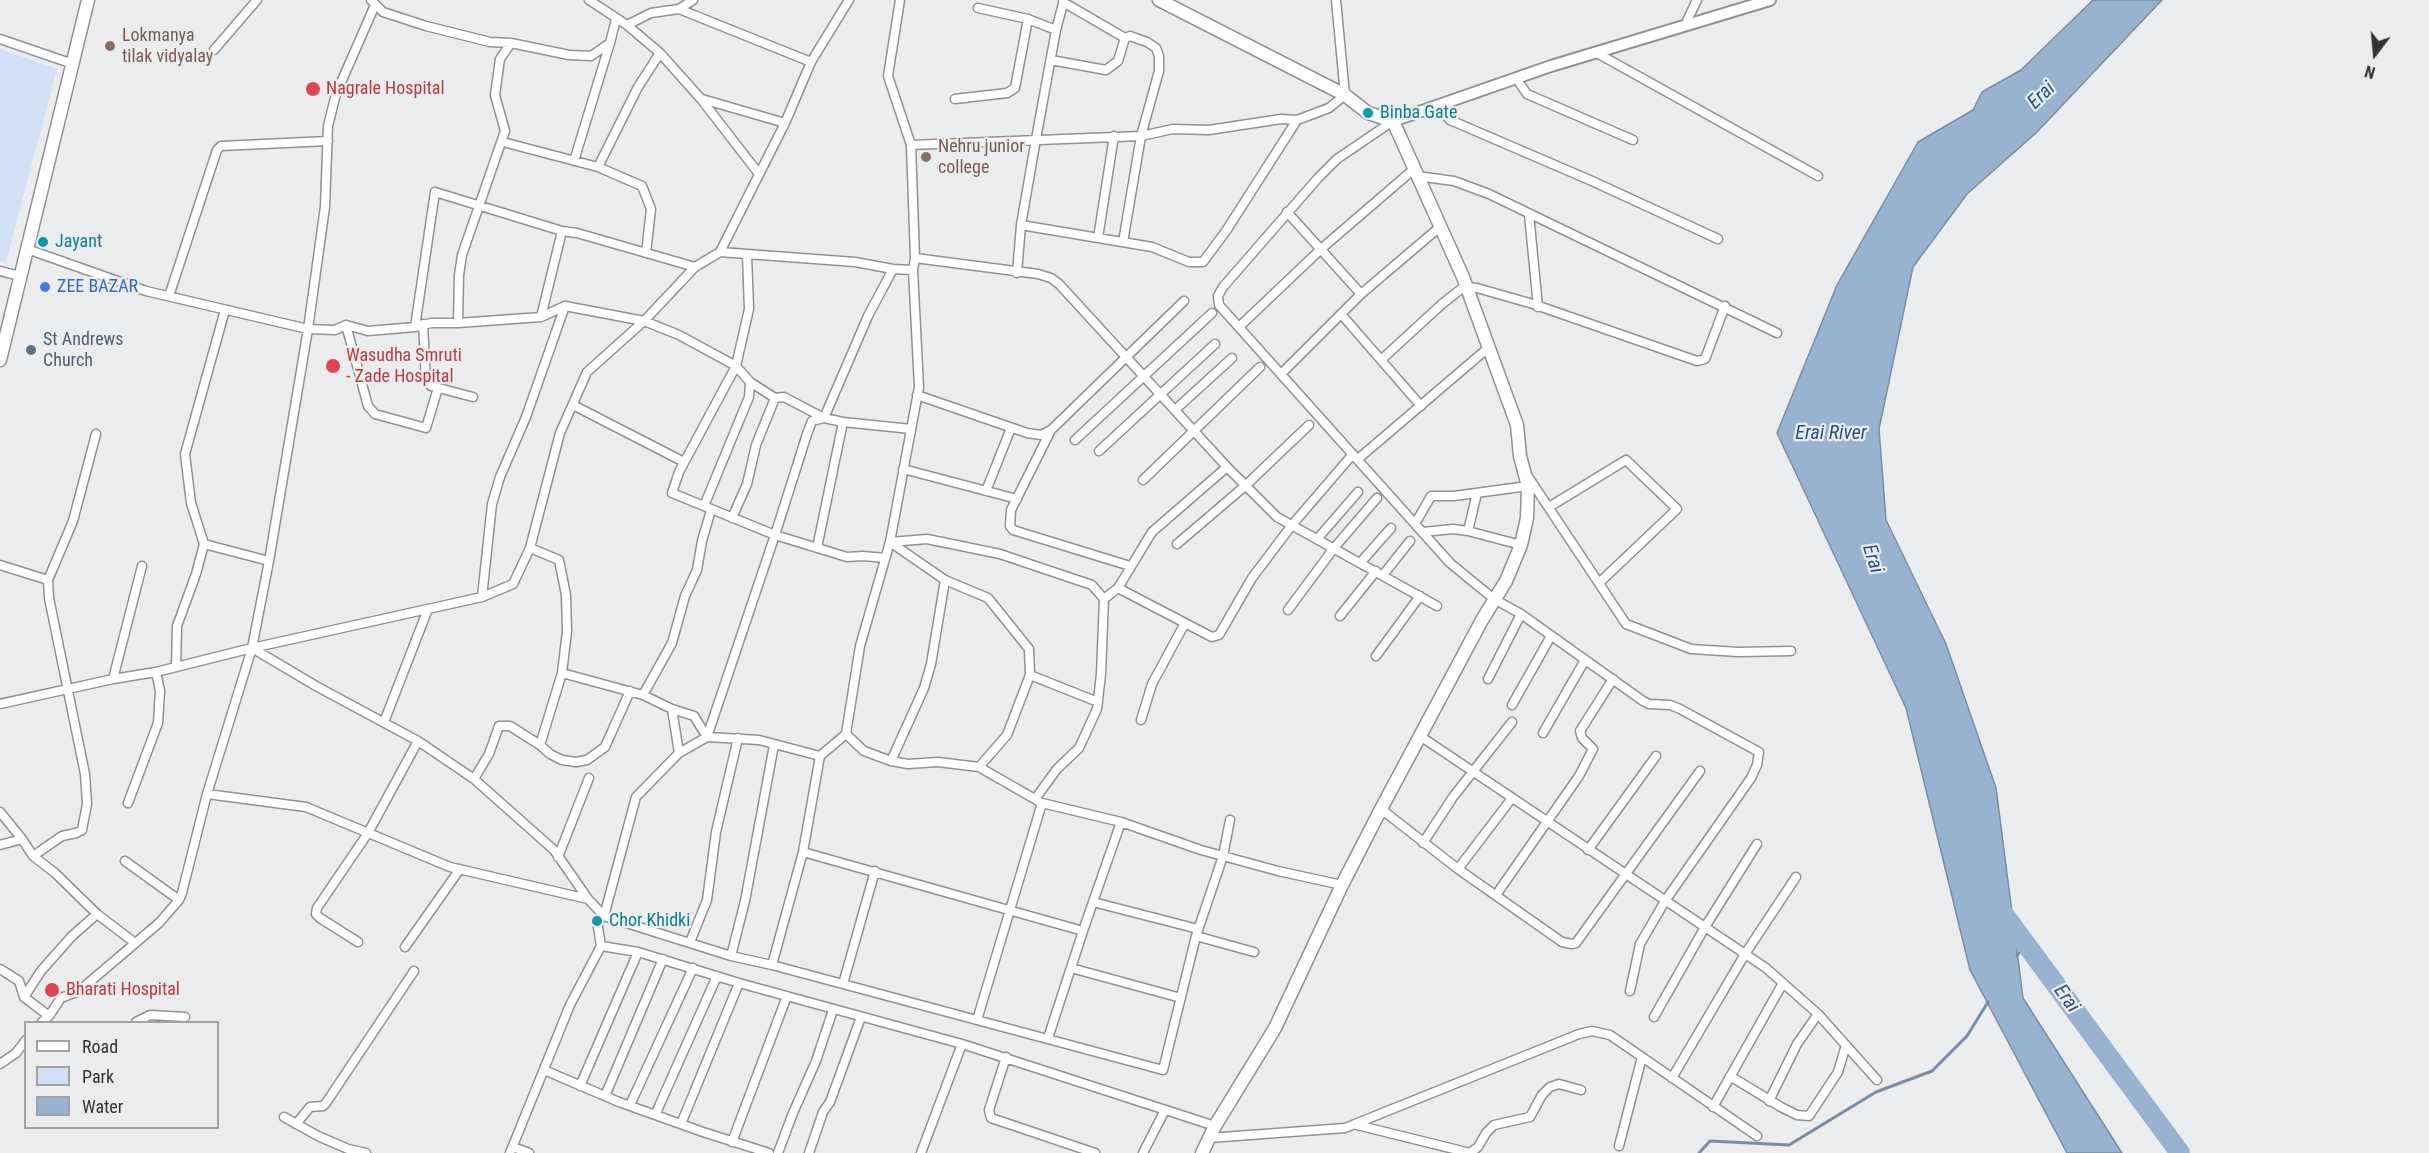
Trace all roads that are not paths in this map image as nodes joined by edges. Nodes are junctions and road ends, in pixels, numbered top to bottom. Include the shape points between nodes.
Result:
1 (88, 0) edge
2 (257, 0) edge
3 (589, 0) edge
4 (693, 0) edge
5 (849, 0) edge
6 (900, 0) edge
7 (1159, 0) edge
8 (1336, 0) edge
9 (1697, 0) edge
10 (1770, 0) edge
11 (1064, 1) edge
12 (373, 2) edge
13 (978, 8) dead end
14 (679, 9) junction
15 (616, 19) junction
16 (1028, 19) junction
17 (627, 25) junction
18 (1684, 26) junction
19 (1056, 30) junction
20 (1125, 38) junction
21 (0, 39) edge
22 (511, 43) junction
23 (610, 43) junction
24 (214, 50) dead end
25 (1595, 52) junction
26 (660, 53) junction
27 (1051, 60) junction
28 (812, 62) junction
29 (73, 64) junction
30 (1516, 78) junction
31 (1345, 95) junction
32 (701, 99) junction
33 (955, 99) dead end
34 (1438, 105) junction
35 (1297, 120) junction
36 (1393, 121) junction
37 (785, 123) junction
38 (1114, 136) junction
39 (1141, 136) junction
40 (1036, 139) junction
41 (1633, 140) dead end
42 (328, 141) junction
43 (503, 142) junction
44 (911, 145) junction
45 (574, 161) junction
46 (598, 168) junction
47 (1415, 173) junction
48 (759, 174) junction
49 (1818, 176) dead end
50 (479, 205) junction
51 (1287, 212) junction
52 (1529, 214) junction
53 (1021, 225) junction
54 (1441, 226) junction
55 (562, 231) junction
56 (1098, 238) junction
57 (1718, 238) dead end
58 (1123, 242) junction
59 (27, 249) junction
60 (1322, 249) junction
61 (720, 252) junction
62 (646, 253) junction
63 (747, 255) junction
64 (915, 258) junction
65 (695, 267) junction
66 (893, 269) junction
67 (0, 270) edge
68 (913, 270) junction
69 (1017, 273) junction
70 (20, 276) junction
71 (1466, 287) junction
72 (1361, 294) junction
73 (169, 296) junction
74 (1184, 301) dead end
75 (565, 306) junction
76 (1725, 306) junction
77 (1538, 307) junction
78 (225, 309) junction
79 (1212, 313) dead end
80 (1341, 314) junction
81 (542, 317) junction
82 (644, 321) junction
83 (458, 323) junction
84 (346, 325) junction
85 (419, 325) junction
86 (1239, 327) junction
87 (308, 329) junction
88 (1777, 333) dead end
89 (1215, 344) dead end
90 (1488, 348) junction
91 (1125, 358) junction
92 (1232, 358) dead end
93 (0, 360) edge
94 (1381, 360) junction
95 (736, 366) junction
96 (1260, 367) dead end
97 (1281, 374) junction
98 (1144, 376) junction
99 (750, 382) junction
100 (438, 388) junction
101 (1161, 394) junction
102 (918, 395) junction
103 (473, 397) dead end
104 (775, 398) junction
105 (573, 405) junction
106 (1421, 406) junction
107 (1175, 410) junction
108 (824, 417) junction
109 (843, 422) junction
110 (1309, 425) dead end
111 (1011, 428) junction
112 (911, 429) junction
113 (1051, 430) junction
114 (1194, 430) junction
115 (96, 434) dead end
116 (1075, 440) dead end
117 (1099, 451) dead end
118 (1355, 457) junction
119 (684, 462) junction
120 (1227, 467) junction
121 (903, 470) junction
122 (1526, 472) junction
123 (1143, 480) dead end
124 (1245, 486) junction
125 (1528, 486) junction
126 (986, 491) junction
127 (1358, 492) dead end
128 (1477, 493) junction
129 (1377, 498) dead end
130 (1017, 499) junction
131 (1549, 507) junction
132 (708, 508) junction
133 (732, 518) junction
134 (1415, 524) junction
135 (1292, 525) junction
136 (1391, 528) dead end
137 (1468, 531) junction
138 (1423, 532) junction
139 (775, 536) junction
140 (1318, 538) junction
141 (1410, 541) dead end
142 (890, 542) junction
143 (204, 544) junction
144 (1177, 544) dead end
145 (1521, 545) junction
146 (530, 548) junction
147 (817, 548) junction
148 (1334, 548) junction
149 (885, 558) junction
150 (268, 561) junction
151 (1361, 562) junction
152 (0, 566) edge
153 (142, 566) dead end
154 (1130, 566) junction
155 (1379, 573) junction
156 (48, 580) junction
157 (945, 580) junction
158 (1599, 583) junction
159 (1118, 588) junction
160 (1420, 596) junction
161 (482, 597) junction
162 (1104, 599) junction
163 (1494, 599) junction
164 (1437, 606) dead end
165 (428, 609) junction
166 (1288, 610) dead end
167 (1521, 614) junction
168 (1340, 616) dead end
169 (1185, 623) junction
170 (1551, 636) junction
171 (252, 648) junction
172 (1791, 651) dead end
173 (1376, 656) dead end
174 (1586, 660) junction
175 (176, 667) junction
176 (156, 672) junction
177 (562, 673) junction
178 (1030, 675) junction
179 (113, 679) junction
180 (1612, 679) junction
181 (1488, 680) dead end
182 (69, 689) junction
183 (630, 691) junction
184 (643, 694) junction
185 (1098, 702) junction
186 (0, 704) edge
187 (1512, 705) dead end
188 (672, 709) junction
189 (1141, 720) dead end
190 (384, 722) junction
191 (1512, 722) dead end
192 (1543, 733) dead end
193 (846, 734) junction
194 (1420, 736) junction
195 (706, 737) junction
196 (738, 738) junction
197 (418, 741) junction
198 (540, 745) junction
199 (774, 745) junction
200 (679, 753) junction
201 (820, 756) junction
202 (1656, 756) dead end
203 (891, 761) junction
204 (979, 767) junction
205 (1473, 771) junction
206 (1700, 771) dead end
207 (589, 778) dead end
208 (474, 779) junction
209 (207, 794) junction
210 (1512, 798) junction
211 (1039, 801) junction
212 (128, 803) dead end
213 (1381, 809) junction
214 (0, 812) edge
215 (1230, 820) dead end
216 (1547, 821) junction
217 (1121, 822) junction
218 (368, 832) junction
219 (22, 839) junction
220 (1423, 843) junction
221 (1757, 844) dead end
222 (0, 845) edge
223 (1588, 850) junction
224 (803, 852) junction
225 (33, 856) junction
226 (1223, 856) junction
227 (558, 857) junction
228 (125, 861) dead end
229 (460, 869) junction
230 (1458, 870) junction
231 (875, 871) junction
232 (1626, 875) junction
233 (1796, 877) dead end
234 (1342, 885) junction
235 (1496, 895) junction
236 (588, 899) junction
237 (179, 900) junction
238 (1665, 901) junction
239 (1094, 902) junction
240 (1010, 909) junction
241 (97, 914) junction
242 (604, 915) junction
243 (1706, 927) junction
244 (1083, 931) junction
245 (1197, 933) junction
246 (358, 942) dead end
247 (690, 942) junction
248 (135, 943) junction
249 (601, 946) junction
250 (405, 947) dead end
251 (638, 952) junction
252 (1254, 952) dead end
253 (1745, 954) junction
254 (730, 956) junction
255 (663, 960) junction
256 (772, 965) junction
257 (693, 968) junction
258 (1071, 968) junction
259 (0, 969) edge
260 (414, 971) dead end
261 (717, 976) junction
262 (739, 983) junction
263 (1783, 983) junction
264 (843, 984) junction
265 (1630, 991) dead end
266 (787, 996) junction
267 (24, 997) junction
268 (1181, 998) junction
269 (833, 1010) junction
270 (1818, 1014) junction
271 (184, 1017) dead end
272 (861, 1017) junction
273 (1654, 1017) dead end
274 (46, 1019) edge
275 (977, 1020) junction
276 (140, 1021) edge
277 (1048, 1038) junction
278 (24, 1043) edge
279 (962, 1044) junction
280 (1846, 1045) junction
281 (1006, 1057) junction
282 (1642, 1057) junction
283 (0, 1064) edge
284 (544, 1070) junction
285 (1730, 1076) junction
286 (1672, 1078) junction
287 (1877, 1080) dead end
288 (580, 1086) junction
289 (1581, 1090) dead end
290 (605, 1096) junction
291 (1769, 1101) junction
292 (630, 1105) junction
293 (1713, 1107) junction
294 (1165, 1110) junction
295 (656, 1113) junction
296 (284, 1117) dead end
297 (296, 1124) junction
298 (681, 1124) junction
299 (1215, 1125) junction
300 (1357, 1125) junction
301 (1757, 1136) dead end
302 (1209, 1137) junction
303 (732, 1142) junction
304 (1619, 1146) dead end
305 (512, 1150) edge
306 (366, 1153) edge
307 (529, 1153) edge
308 (769, 1153) edge
309 (778, 1153) edge
310 (809, 1153) edge
311 (921, 1153) edge
312 (1095, 1153) edge
313 (1143, 1153) edge
314 (1202, 1153) edge

1 - 29 main road
2 - 24 street
3 - 15 street
4 - 14 street
5 - 28 street
6 - 44 street via 888,76
7 - 31 main road
8 - 31 street
9 - 18 street
10 - 18 street
11 - 19 street
11 - 20 street
12 - 22 street via 383,12 426,26 490,42
12 - 42 street via 336,94
13 - 16 street
14 - 17 street via 651,14
14 - 28 street
15 - 17 street
15 - 23 street
16 - 19 street
16 - 33 street via 1015,88 1007,93
17 - 26 street
18 - 25 street
19 - 27 street
20 - 27 street via 1118,61 1106,70
20 - 39 street via 1147,42 1159,56 1159,70
21 - 29 street
22 - 23 street via 591,56
22 - 43 street via 500,59 495,95 506,131
23 - 45 street
25 - 30 street
25 - 49 street
26 - 32 street
26 - 46 street via 638,87
27 - 40 street
28 - 37 street
29 - 59 main road
30 - 34 street
30 - 41 street via 1523,90 1536,98
31 - 35 street via 1329,108
31 - 36 main road via 1368,113
32 - 37 street
32 - 48 street
34 - 36 street
34 - 57 street via 1450,120
35 - 39 street via 1209,130 1173,129
35 - 58 street via 1205,260 1193,263
36 - 47 main road
36 - 51 street via 1337,159
37 - 48 street
38 - 39 street
38 - 40 street
38 - 56 street
39 - 58 street
40 - 44 street
40 - 53 street
42 - 73 street via 221,146
42 - 87 street via 325,207
43 - 45 street
43 - 50 street
44 - 64 street
45 - 46 street
46 - 62 street via 642,186 651,209
47 - 52 street via 1470,186
47 - 54 main road
47 - 60 street
48 - 61 street
50 - 55 street
50 - 83 street via 462,255
50 - 85 street via 435,192
51 - 60 street
51 - 86 street via 1219,292 1219,305
52 - 76 street
52 - 77 street
53 - 56 street
53 - 69 street
54 - 71 main road
54 - 72 street
55 - 62 street
55 - 81 street
56 - 58 street
59 - 70 main road
59 - 73 street
60 - 72 street
60 - 86 street
61 - 63 street
61 - 65 street
62 - 65 street
63 - 66 street via 855,262
63 - 95 street via 749,309
64 - 68 street
64 - 69 street
65 - 82 street
66 - 68 street
66 - 108 street
67 - 70 street
68 - 102 street
69 - 91 street via 1038,274 1059,284
70 - 93 main road
71 - 77 street
71 - 90 main road
71 - 94 street
72 - 80 street
73 - 78 street
74 - 91 street
75 - 81 street
75 - 82 street
75 - 161 street via 492,504
76 - 77 street via 1705,359 1700,362
76 - 88 street
78 - 87 street
78 - 143 street via 185,454 191,503
79 - 98 street
80 - 94 street
80 - 97 street
81 - 83 street
82 - 95 street
82 - 105 street via 587,372
83 - 85 street
84 - 85 street via 368,331
84 - 87 street via 336,330
84 - 100 street via 368,406 375,414 426,428
85 - 100 street via 424,375 428,384
86 - 97 street
87 - 150 street
89 - 101 street
90 - 106 street
90 - 122 main road via 1517,425
91 - 98 street
91 - 113 street
92 - 107 street
94 - 106 street
95 - 99 street
95 - 119 street
96 - 114 street
97 - 118 street
98 - 101 street
98 - 116 street
99 - 104 street
99 - 132 street via 749,398
100 - 103 street
101 - 107 street
101 - 117 street
102 - 111 street
102 - 112 street
104 - 108 street via 784,397
104 - 133 street
105 - 119 street
105 - 146 street via 560,433
106 - 118 street
107 - 114 street
108 - 109 street
108 - 139 street via 812,421
109 - 112 street
109 - 147 street
110 - 124 street
111 - 113 street via 1035,435
111 - 126 street
112 - 121 street
113 - 130 street
114 - 120 street
114 - 123 street
115 - 156 street via 73,520
118 - 134 street
118 - 135 street
119 - 132 street via 672,493
120 - 124 street
120 - 154 street via 1152,532
121 - 126 street
121 - 142 street
122 - 125 main road
122 - 131 street
124 - 135 street via 1277,517
124 - 144 street
125 - 128 street
125 - 145 main road
126 - 130 street
127 - 140 street
128 - 134 street via 1431,496
128 - 137 street
129 - 148 street
130 - 154 street via 1009,519 1013,530
131 - 158 street
131 - 158 street via 1626,460 1677,509
132 - 133 street
132 - 184 street via 697,570 672,643
133 - 139 street
134 - 138 street
135 - 140 street
135 - 169 street via 1252,578 1219,635 1212,637
136 - 151 street
137 - 138 street
137 - 145 street
138 - 163 street via 1450,563
139 - 147 street
139 - 195 street
140 - 148 street
141 - 155 street
142 - 149 street
142 - 157 street
142 - 162 street via 927,539 1000,554 1092,585
143 - 150 street
143 - 175 street via 177,626
145 - 163 main road
146 - 161 street via 513,584
146 - 177 street via 559,560 567,613
147 - 149 street via 846,557
148 - 151 street
148 - 166 street
149 - 193 street via 860,646
150 - 171 street
151 - 155 street
152 - 156 street
153 - 179 street
154 - 159 street
155 - 160 street
155 - 168 street
156 - 182 street
157 - 178 street via 988,598 1029,649
157 - 203 street via 924,688
158 - 172 street via 1626,624 1676,645 1706,651
159 - 162 street
159 - 169 street
160 - 164 street
160 - 173 street
161 - 165 street
162 - 185 street
163 - 167 street
163 - 194 main road
165 - 171 street
165 - 190 street
167 - 170 street
167 - 181 street
169 - 189 street via 1152,684
170 - 174 street
170 - 187 street
171 - 175 street
171 - 190 street
171 - 209 street
174 - 180 street
174 - 192 street
175 - 176 street
176 - 179 street
176 - 212 street via 160,691 158,723
177 - 183 street
177 - 198 street
178 - 185 street
178 - 204 street via 1007,735
179 - 182 street
180 - 216 street via 1580,731 1593,749
180 - 238 street via 1649,704 1680,709 1759,752 1752,778
182 - 186 street
182 - 225 street via 85,774 84,826
183 - 184 street
183 - 198 street via 605,747 587,760 562,760
184 - 188 street
185 - 211 street via 1079,748 1057,769
188 - 195 street via 694,716
188 - 200 street
190 - 197 street
191 - 205 street
193 - 201 street
193 - 203 street via 864,751
194 - 205 street
194 - 213 main road
195 - 196 street
195 - 200 street
196 - 199 street
196 - 247 street via 716,832 707,900
197 - 208 street
197 - 218 street
198 - 208 street via 510,726 499,726
199 - 201 street
199 - 254 street via 745,901
200 - 242 street via 636,797
201 - 224 street
202 - 223 street
203 - 204 street
204 - 211 street
205 - 210 street
205 - 220 street
206 - 232 street
207 - 227 street
208 - 227 street
209 - 218 street via 306,807
209 - 237 street
210 - 216 street
210 - 230 street
211 - 217 street
211 - 240 street
213 - 220 street
213 - 234 main road
214 - 219 street
215 - 226 street
216 - 223 street
216 - 235 street
217 - 226 street
217 - 239 street
218 - 229 street
218 - 246 street via 316,912
219 - 222 street
219 - 225 street
220 - 230 street
221 - 243 street
223 - 232 street
224 - 231 street
224 - 256 street
225 - 241 street
226 - 234 street
226 - 245 street
227 - 236 street
228 - 237 street
229 - 236 street
229 - 250 street
230 - 235 street
231 - 240 street
231 - 264 street
232 - 235 street via 1572,944 1562,942
232 - 238 street
233 - 253 street
234 - 299 main road via 1275,1028
236 - 242 street
237 - 248 street
238 - 243 street
238 - 265 street via 1640,944
239 - 244 street
239 - 245 street
240 - 244 street
240 - 275 street
241 - 248 street
241 - 267 street via 41,971
242 - 247 street
242 - 249 street via 597,921
243 - 253 street
243 - 273 street
244 - 258 street
245 - 252 street
245 - 268 street
247 - 254 street
248 - 274 street via 80,991 61,998
249 - 251 street
249 - 284 street via 570,1005
251 - 255 street
251 - 288 street
253 - 263 street
253 - 286 street
254 - 256 street
255 - 257 street
255 - 290 street
256 - 264 street
257 - 261 street
257 - 292 street
258 - 268 street
258 - 277 street
259 - 267 street via 19,981
260 - 297 street via 326,1103 310,1107
261 - 262 street
261 - 295 street
262 - 266 street
262 - 298 street
263 - 270 street
263 - 285 street
264 - 275 street
266 - 269 street
266 - 303 street
267 - 274 street
268 - 277 street via 1163,1070
269 - 272 street
269 - 309 street
270 - 280 street
270 - 291 street via 1797,1044
271 - 276 street via 150,1015
272 - 279 street
272 - 310 street
275 - 277 street
278 - 283 street
279 - 281 street
279 - 311 street
280 - 287 street
280 - 291 street via 1838,1072 1809,1116 1797,1115
281 - 294 street
281 - 312 street via 989,1110 991,1118
282 - 286 street
282 - 300 street via 1604,1032 1586,1032
282 - 304 street
284 - 288 street
284 - 305 street
285 - 291 street
285 - 293 street
286 - 293 street
288 - 290 street
289 - 300 street via 1558,1084 1550,1087 1530,1117 1494,1125 1470,1153
290 - 292 street
292 - 295 street
293 - 301 street
294 - 299 street
294 - 313 street
295 - 298 street
296 - 297 street
297 - 306 street via 348,1149
298 - 303 street
299 - 302 main road
300 - 302 street
302 - 314 main road
303 - 308 street
305 - 307 street

